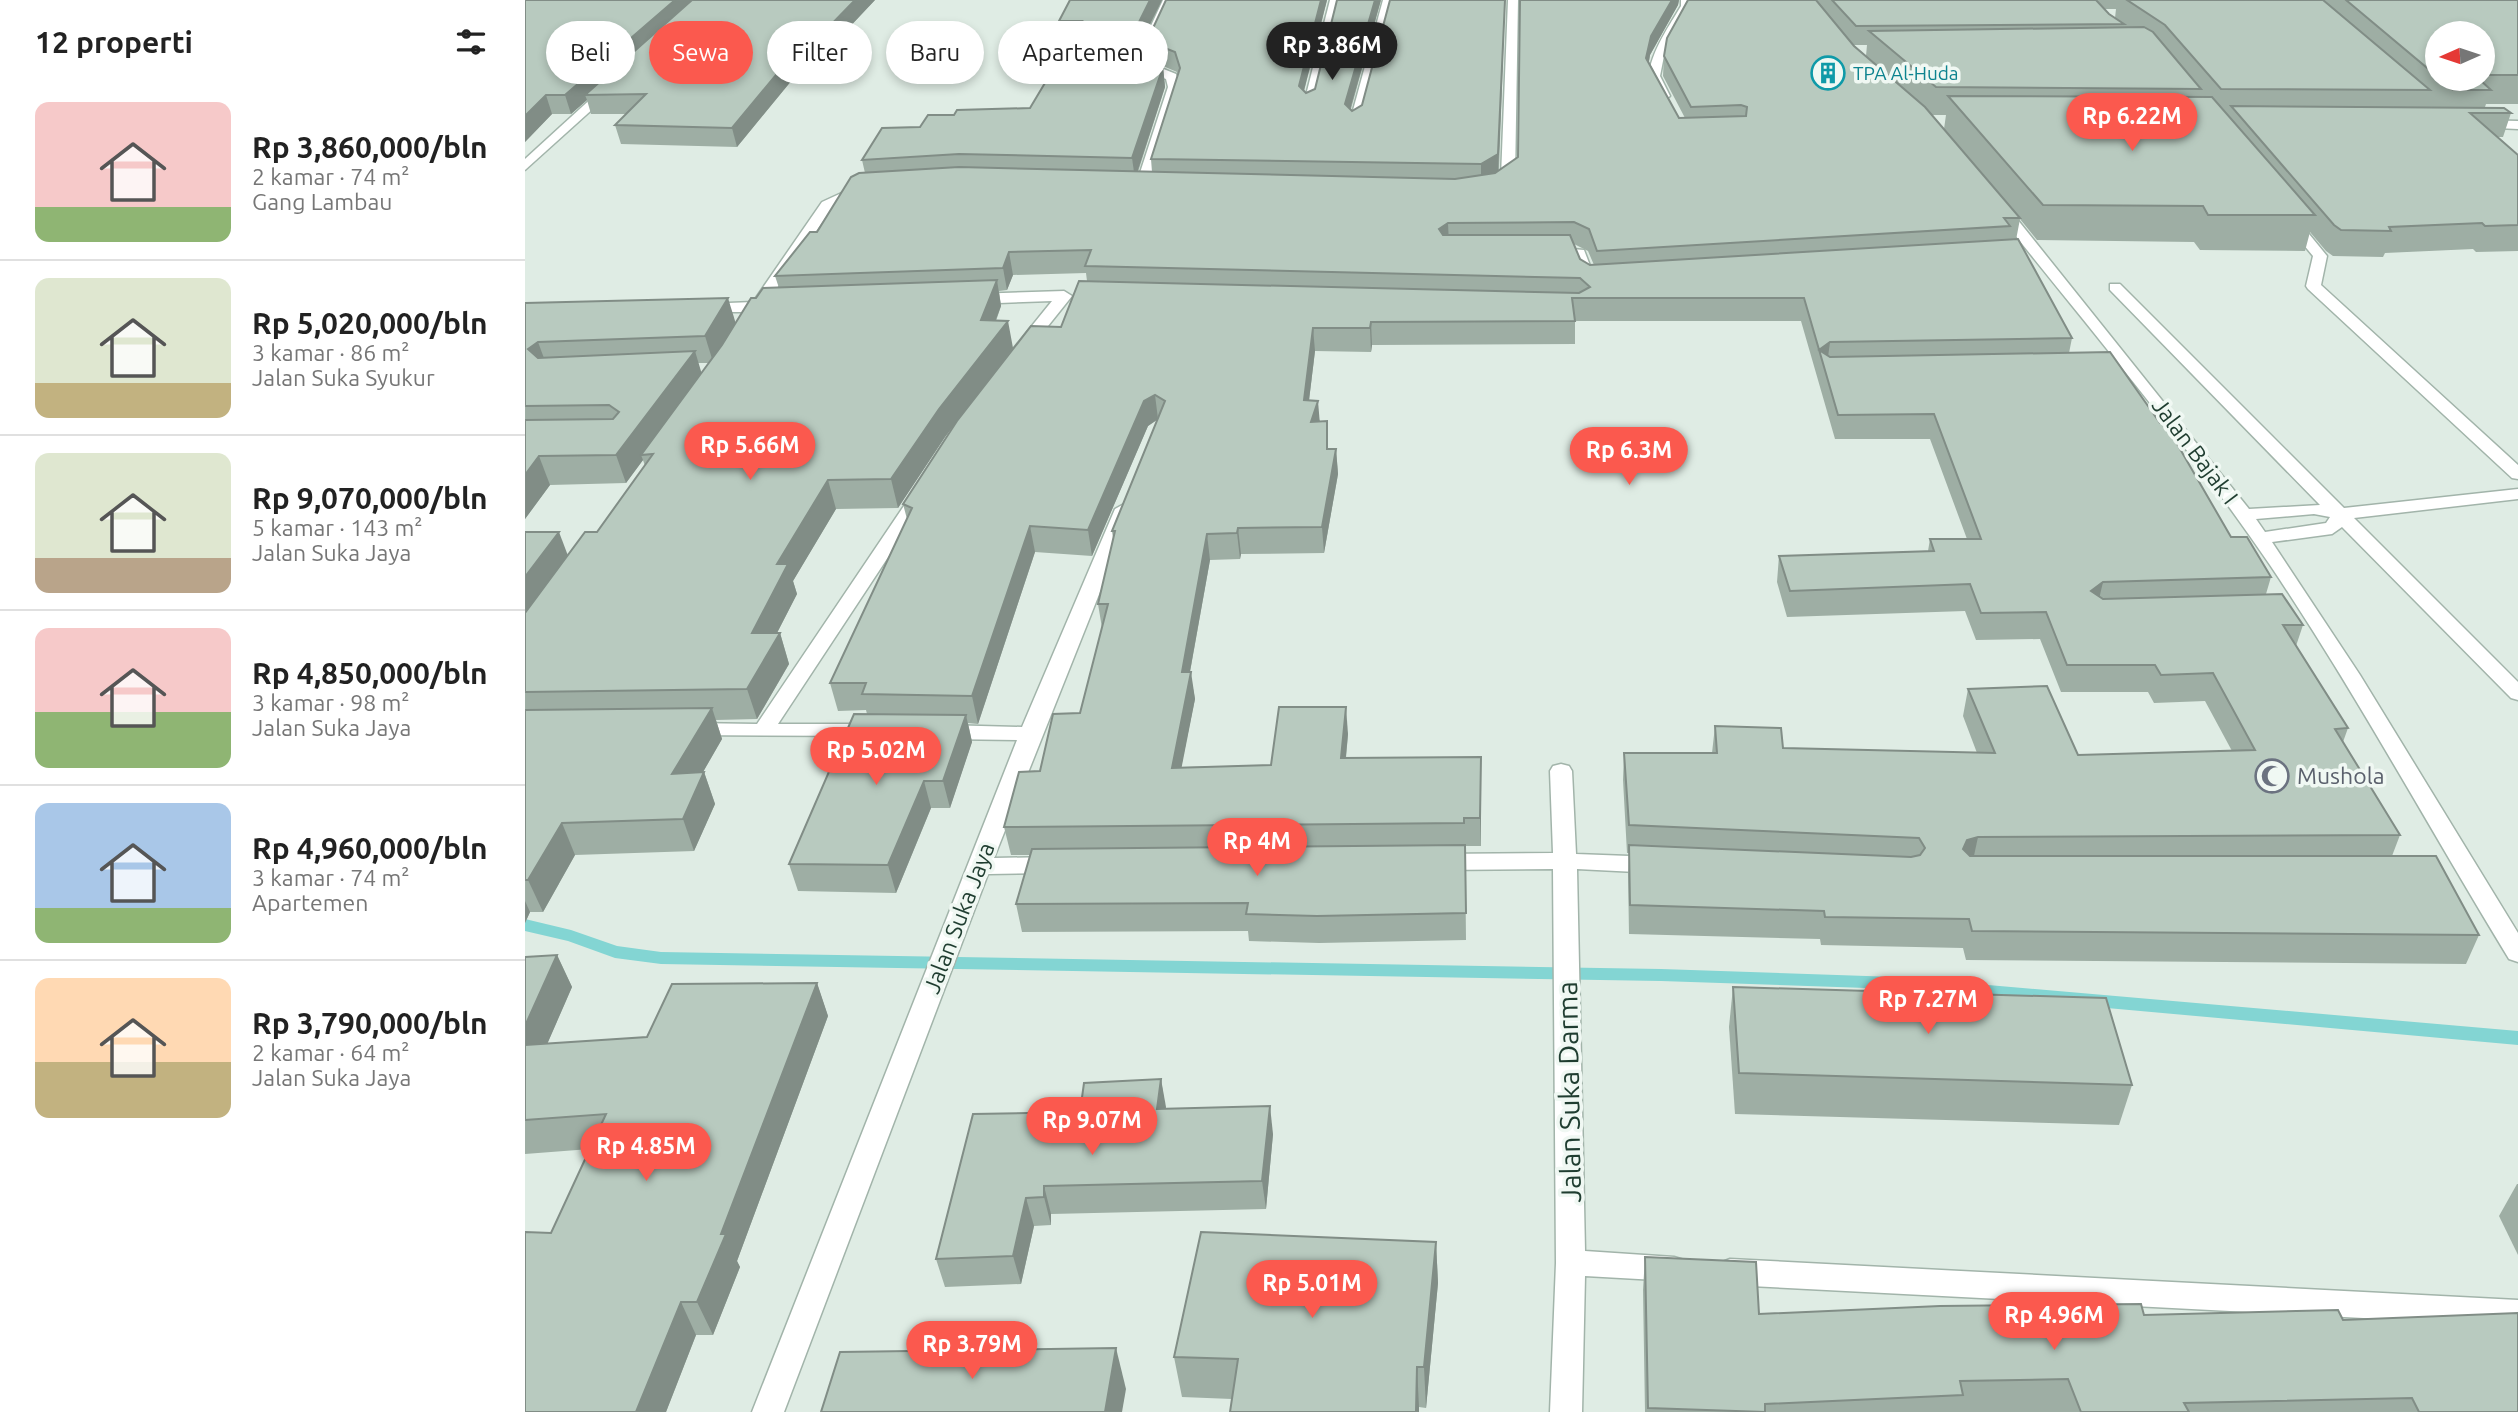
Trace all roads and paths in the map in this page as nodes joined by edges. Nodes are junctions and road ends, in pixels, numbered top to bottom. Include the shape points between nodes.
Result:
1 (1168, 0) edge
2 (1335, 0) edge
3 (1388, 0) edge
4 (1513, 0) edge
5 (1686, 0) edge
6 (615, 84) edge
7 (1309, 107) edge
8 (1669, 107) edge
9 (2465, 124) edge
10 (1355, 125) edge
11 (2518, 125) edge
12 (525, 166) edge
13 (882, 185) edge
14 (1143, 185) edge
15 (1986, 190) edge
16 (1485, 192) edge
17 (2281, 209) edge
18 (1532, 251) edge
19 (2037, 254) junction
20 (2013, 255) edge
21 (1614, 279) edge
22 (2115, 287) dead end
23 (951, 300) edge
24 (785, 306) edge
25 (757, 307) junction
26 (689, 310) edge
27 (744, 328) edge
28 (1009, 365) edge
29 (2132, 368) junction
30 (2104, 369) edge
31 (2518, 474) edge
32 (931, 476) edge
33 (1132, 491) edge
34 (2518, 494) edge
35 (2342, 514) junction
36 (2243, 515) junction
37 (2259, 538) junction
38 (2308, 611) junction
39 (2281, 612) edge
40 (2518, 694) edge
41 (764, 729) junction
42 (671, 730) edge
43 (890, 731) edge
44 (918, 732) edge
45 (1030, 734) junction
46 (1561, 771) dead end
47 (1566, 861) junction
48 (1416, 862) edge
49 (1075, 865) edge
50 (979, 866) junction
51 (1674, 866) edge
52 (2440, 874) edge
53 (2468, 874) junction
54 (2518, 953) edge
55 (1571, 1263) junction
56 (2518, 1313) edge
57 (768, 1412) edge
58 (1566, 1412) edge

1 - 14 street via 1140,62 1172,77 1174,87
2 - 7 street
3 - 10 street
4 - 16 street via 1508,178
5 - 8 street via 1658,56 1654,76
6 - 12 street
9 - 11 street
13 - 25 street via 859,189 827,205
15 - 19 street, Jalan Bajak I
17 - 31 street via 2321,256 2313,286
18 - 21 street via 1579,253 1590,281
19 - 20 street
19 - 29 street, Jalan Bajak I
22 - 35 street
23 - 28 street via 1070,297
24 - 25 street
25 - 26 street
25 - 27 street
29 - 30 street
29 - 36 street, Jalan Bajak I
32 - 41 street
33 - 45 street, Jalan Suka Jaya
34 - 35 street
35 - 36 street via 2313,509
35 - 37 street via 2332,528
35 - 40 street
36 - 37 street, Jalan Bajak I
37 - 38 street, Jalan Bajak I
38 - 39 street
38 - 53 street, Jalan Bajak I
41 - 42 street
41 - 43 street
44 - 45 street
45 - 50 street, Jalan Suka Jaya
46 - 47 street, Jalan Suka Darma
47 - 48 street
47 - 51 street
47 - 55 street, Jalan Suka Darma
49 - 50 street
50 - 57 street, Jalan Suka Jaya
52 - 53 street
53 - 54 street, Jalan Bajak I
55 - 56 street
55 - 58 street, Jalan Suka Darma

